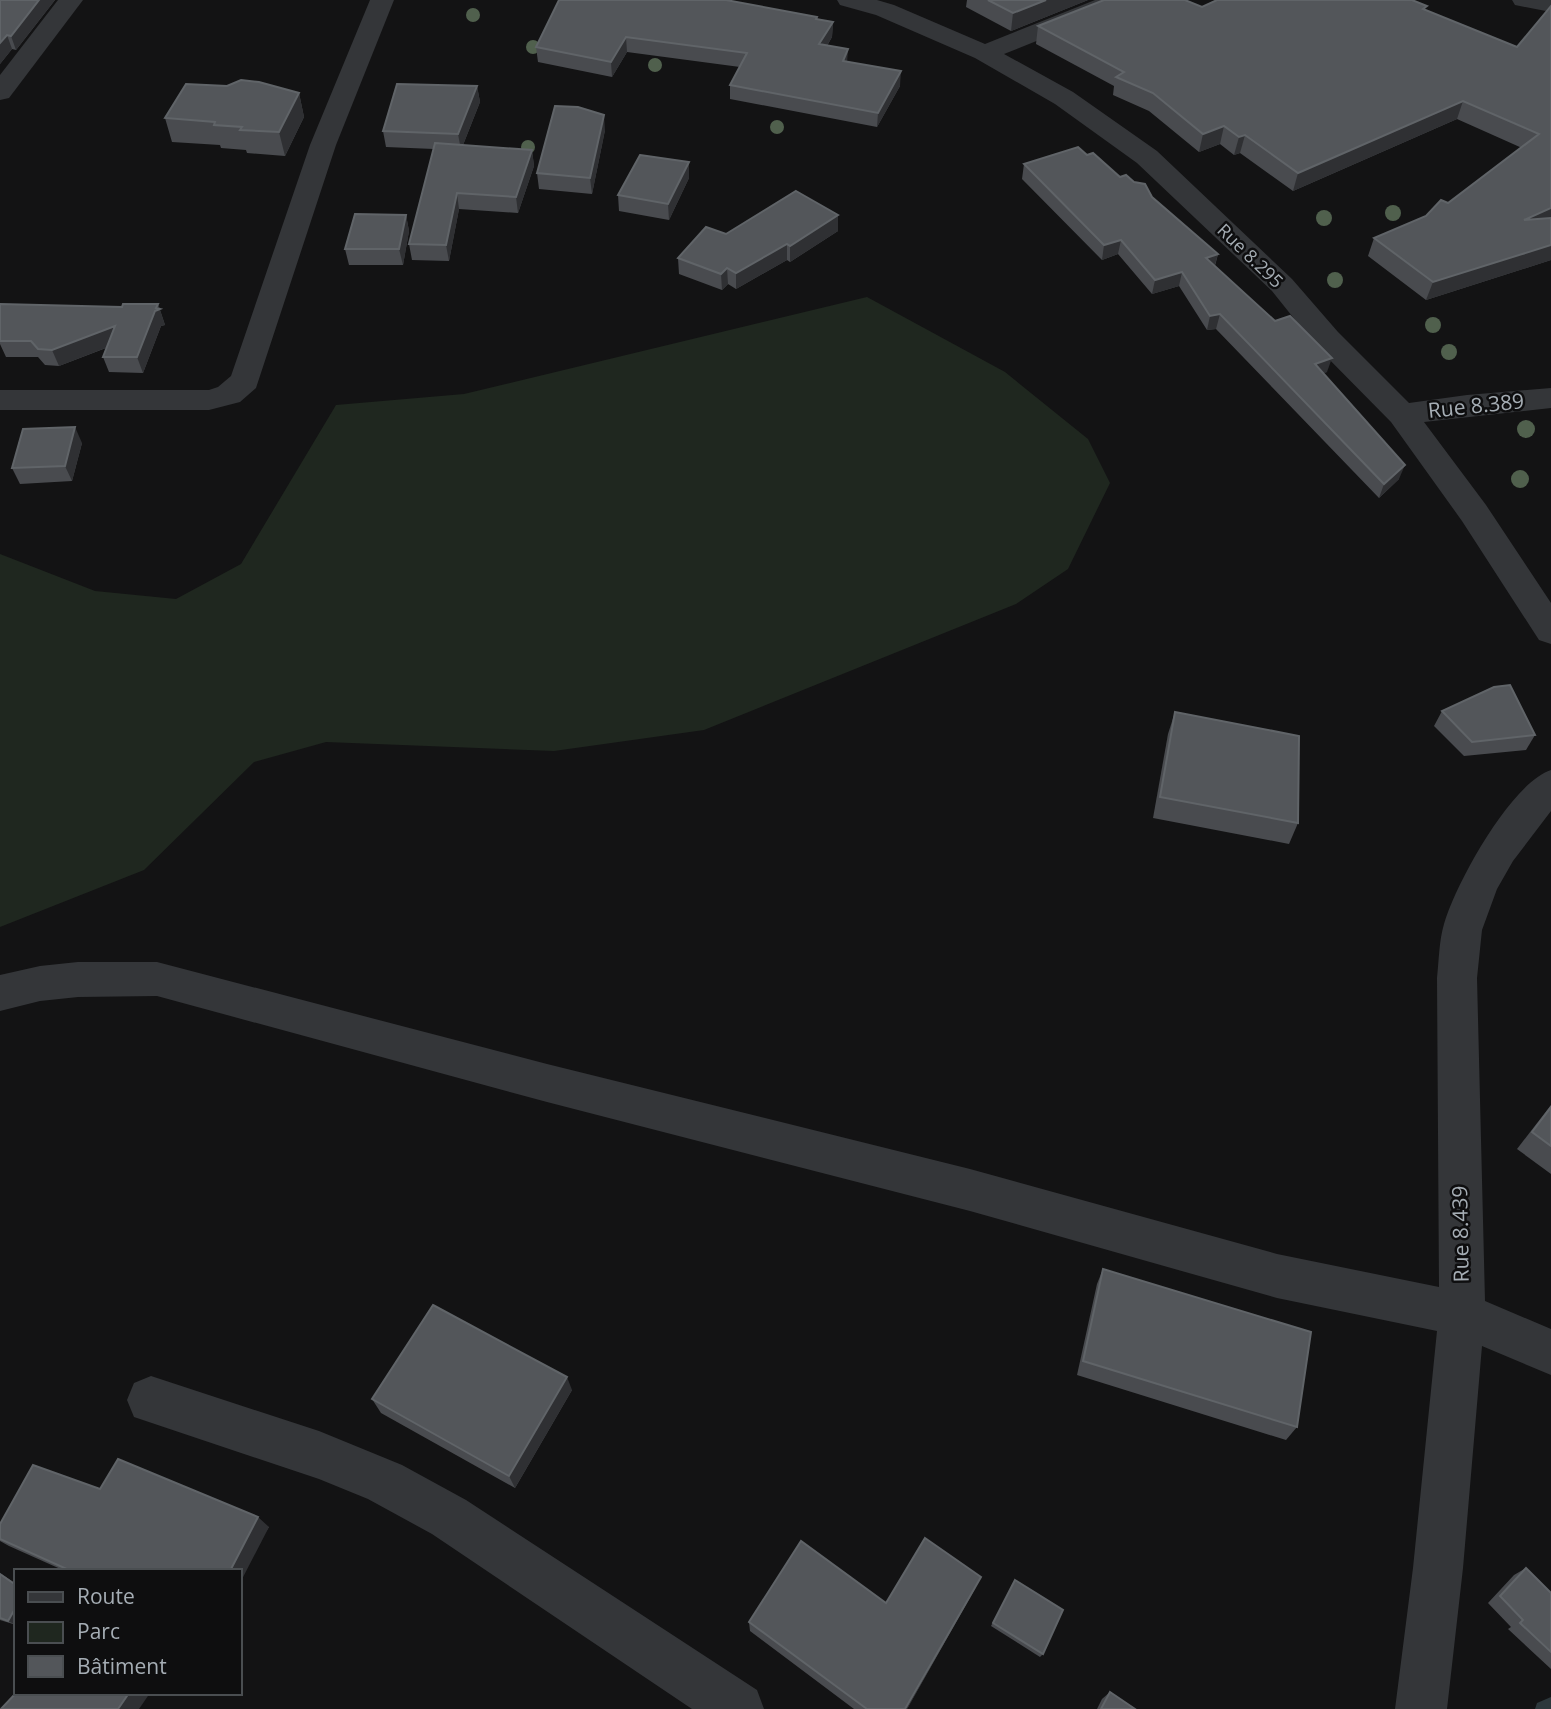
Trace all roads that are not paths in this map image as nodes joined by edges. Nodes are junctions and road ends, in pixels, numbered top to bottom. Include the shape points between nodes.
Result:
1 (71, 0) edge
2 (382, 0) edge
3 (849, 0) edge
4 (1117, 0) edge
5 (1524, 0) edge
6 (1551, 5) edge
7 (984, 53) junction
8 (0, 92) edge
9 (1551, 398) edge
10 (0, 400) edge
11 (1402, 415) junction
12 (1551, 631) edge
13 (1544, 807) edge
14 (0, 993) edge
15 (1462, 1314) junction
16 (1551, 1352) edge
17 (150, 1400) dead end
18 (738, 1709) edge
19 (1421, 1709) edge

1 - 8 street
2 - 10 street via 323,145 245,381 229,395 209,400
3 - 7 street, Rue 8.295 via 885,10
4 - 7 street
5 - 6 street
7 - 11 street, Rue 8.295 via 1064,98 1147,157 1282,285
9 - 11 street, Rue 8.389
11 - 12 street, Rue 8.295 via 1474,513
13 - 15 street, Rue 8.439 via 1510,833 1482,876 1463,924 1457,978
14 - 15 street via 91,976 157,979 970,1190 1278,1276
15 - 16 street
15 - 19 street, Rue 8.439
17 - 18 street via 319,1455 384,1482 449,1517

